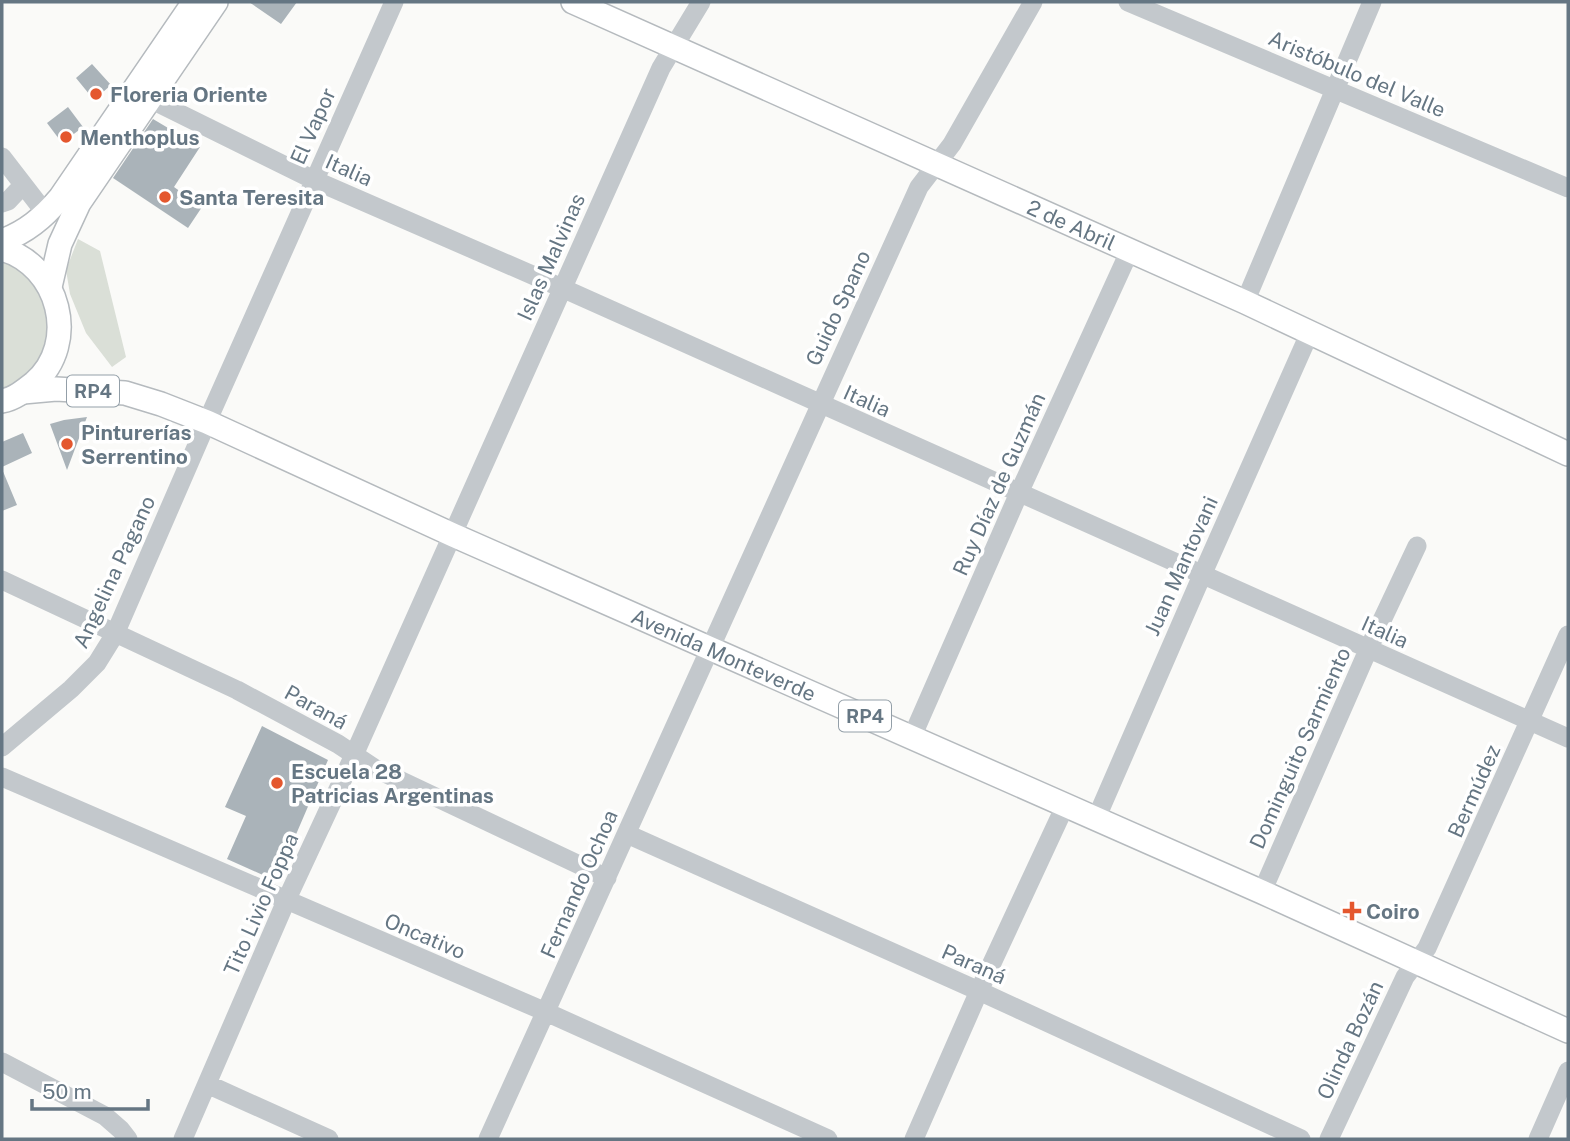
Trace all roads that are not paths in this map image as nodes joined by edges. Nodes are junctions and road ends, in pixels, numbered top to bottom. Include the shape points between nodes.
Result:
1 (194, 2) edge
2 (216, 2) edge
3 (394, 2) edge
4 (573, 2) edge
5 (701, 2) edge
6 (1033, 2) edge
7 (1128, 2) edge
8 (1372, 2) edge
9 (673, 47) junction
10 (1335, 89) junction
11 (150, 99) junction
12 (2, 157) edge
13 (936, 165) junction
14 (314, 180) junction
15 (23, 185) junction
16 (1568, 188) edge
17 (2, 203) edge
18 (46, 214) junction
19 (2, 241) edge
20 (2, 249) edge
21 (1130, 250) junction
22 (50, 288) junction
23 (562, 288) junction
24 (1244, 302) junction
25 (1310, 332) junction
26 (12, 397) edge
27 (819, 405) junction
28 (207, 422) junction
29 (1566, 447) edge
30 (1019, 493) junction
31 (453, 535) junction
32 (1417, 546) dead end
33 (1203, 573) junction
34 (2, 580) edge
35 (115, 634) junction
36 (1568, 635) edge
37 (710, 648) junction
38 (1368, 650) junction
39 (1530, 721) junction
40 (912, 737) junction
41 (1568, 738) edge
42 (2, 747) edge
43 (354, 755) junction
44 (2, 776) edge
45 (1065, 806) junction
46 (1096, 819) junction
47 (627, 834) junction
48 (607, 878) junction
49 (1262, 892) junction
50 (286, 901) junction
51 (1416, 962) junction
52 (979, 990) junction
53 (546, 1013) junction
54 (1568, 1031) edge
55 (2, 1062) edge
56 (1568, 1071) edge
57 (207, 1084) junction
58 (128, 1139) edge
59 (183, 1139) edge
60 (329, 1139) edge
61 (488, 1139) edge
62 (828, 1139) edge
63 (915, 1139) edge
64 (1301, 1139) edge
65 (1329, 1139) edge
66 (1538, 1139) edge

1 - 18 main road
2 - 11 main road
3 - 14 street, El Vapor
4 - 9 main road, 2 de Abril
5 - 9 street, Islas Malvinas
6 - 13 street, Guido Spano
7 - 10 street, Aristóbulo del Valle
8 - 10 street
9 - 13 main road, 2 de Abril
9 - 23 street, Islas Malvinas
10 - 16 street, Aristóbulo del Valle
10 - 24 street
11 - 14 street, Italia
11 - 22 main road via 79,204 60,244
12 - 15 street
13 - 21 main road, 2 de Abril
13 - 27 street, Guido Spano via 919,187
14 - 23 street, Italia
14 - 28 street, El Vapor
15 - 17 street
15 - 18 street
18 - 19 main road
20 - 22 main road, RP4 via 34,267
21 - 24 main road, 2 de Abril
21 - 30 street, Ruy Díaz de Guzmán
22 - 26 main road, RP4 via 58,310 59,334 53,356 41,377
23 - 27 street, Italia
23 - 31 street, Islas Malvinas
24 - 25 main road, 2 de Abril
25 - 29 main road, 2 de Abril
25 - 33 street, Juan Mantovani
26 - 28 main road, Avenida Monteverde / RP4 via 56,389 125,393
27 - 30 street, Italia
27 - 37 street, Guido Spano
28 - 31 main road, Avenida Monteverde / RP4
28 - 35 street, Angelina Pagano
30 - 33 street, Italia
30 - 40 street, Ruy Díaz de Guzmán
31 - 37 main road, Avenida Monteverde / RP4
31 - 43 street, Tito Livio Foppa
32 - 38 street, Dominguito Sarmiento
33 - 38 street, Italia
33 - 46 street, Juan Mantovani
34 - 35 street, Paraná
35 - 42 street, Angelina Pagano via 97,663 71,689
35 - 43 street, Paraná via 237,690
36 - 39 street, Bermúdez
37 - 40 main road, Avenida Monteverde / RP4
37 - 47 street, Fernando Ochoa
38 - 39 street, Italia
38 - 49 street, Dominguito Sarmiento
39 - 41 street, Italia
39 - 51 street, Bermúdez via 1427,948
40 - 45 main road, Avenida Monteverde / RP4
43 - 48 street, Paraná
43 - 50 street, Tito Livio Foppa
44 - 50 street, Oncativo
45 - 46 main road, Avenida Monteverde / RP4
45 - 52 street
46 - 49 main road, Avenida Monteverde / RP4
47 - 48 street, Fernando Ochoa
47 - 52 street, Paraná
48 - 53 street, Fernando Ochoa
49 - 51 main road, Avenida Monteverde / RP4
50 - 53 street, Oncativo
50 - 57 street, Tito Livio Foppa
51 - 54 main road, Avenida Monteverde / RP4
51 - 65 street, Olinda Bozán
52 - 63 street
52 - 64 street, Paraná
53 - 61 street, Fernando Ochoa
53 - 62 street, Oncativo
55 - 58 street via 105,1116
56 - 66 street
57 - 59 street, Tito Livio Foppa
57 - 60 street

